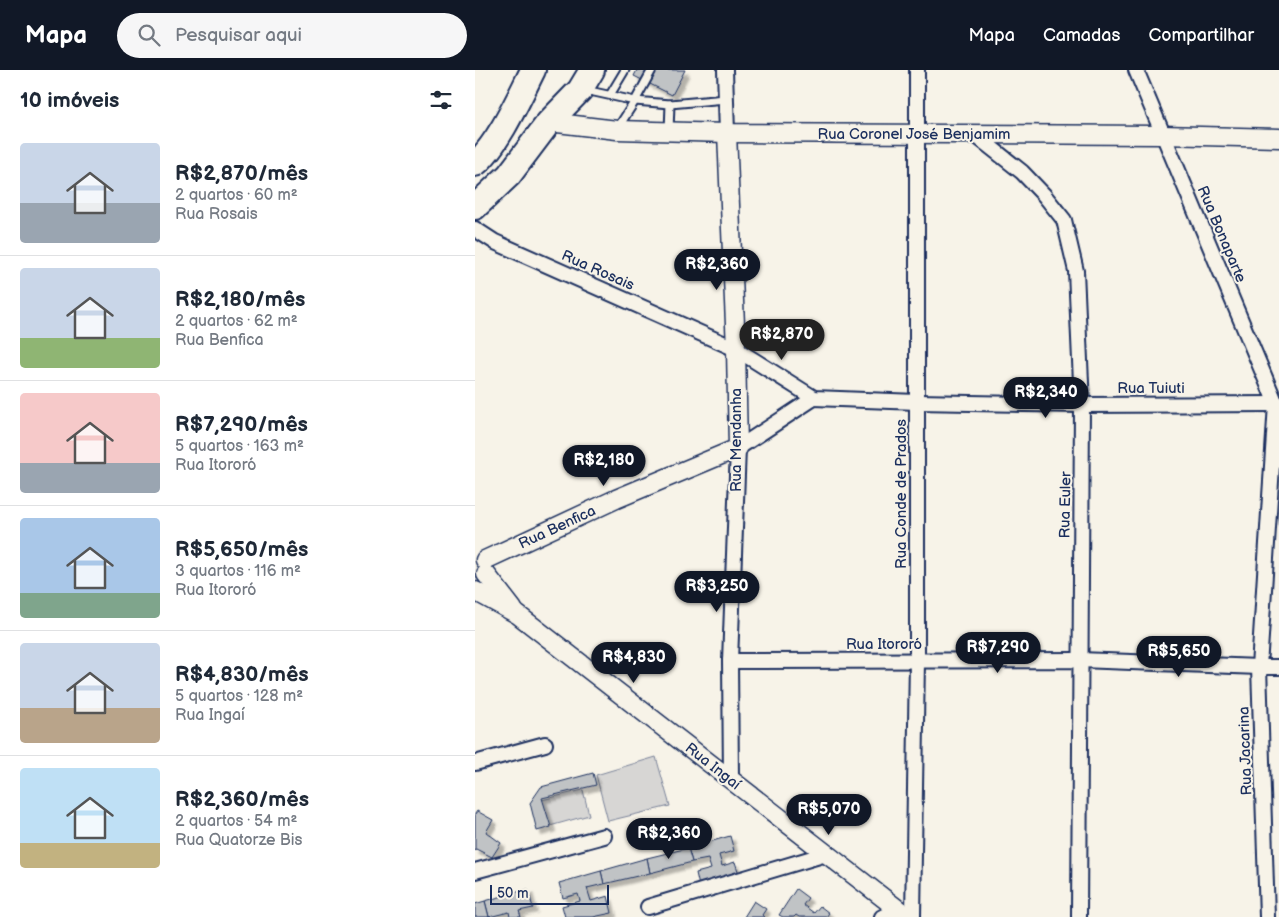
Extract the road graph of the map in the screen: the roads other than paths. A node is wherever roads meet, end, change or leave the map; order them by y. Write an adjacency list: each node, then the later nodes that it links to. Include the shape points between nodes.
1 (533, 70): 20 (highway, via 484,157)
2 (625, 70): 8 (lane)
3 (652, 70): 10 (lane)
4 (725, 70): 9 (street, Rua Mendanha)
5 (917, 70): 16 (street, Rua Conde de Prados)
6 (1136, 70): 18 (street, Rua Bonaparte)
7 (586, 80): 8 (lane); 12 (highway)
8 (610, 95): 10 (lane)
9 (726, 99): 11 (lane); 15 (street, Rua Mendanha)
10 (635, 101): 11 (lane); 13 (lane)
11 (670, 104): 14 (lane)
12 (549, 122): 13 (street, Rua Coronel José Benjamim); 21 (highway, via 509,176)
13 (617, 130): 14 (street, Rua Coronel José Benjamim)
14 (669, 131): 15 (street, Rua Coronel José Benjamim)
15 (727, 133): 16 (street, Rua Coronel José Benjamim); 23 (street, Rua Mendanha)
16 (917, 133): 17 (street, Rua Coronel José Benjamim); 25 (street, Rua Conde de Prados)
17 (974, 134): 18 (street, Rua Coronel José Benjamim); 26 (street, Rua Euler, via 1022,172 1064,220 1076,271)
18 (1163, 135): 19 (street, Rua Coronel José Benjamim); 27 (street, Rua Bonaparte)
19 (1279, 138)
20 (475, 164)
21 (475, 207)
22 (475, 229): 23 (street, Rua Rosais, via 495,242)
23 (736, 349): 24 (street, Rua Rosais); 28 (street, Rua Mendanha)
24 (814, 398): 25 (street, Rua Tuiuti); 28 (street, Rua Benfica)
25 (917, 402): 26 (street, Rua Tuiuti); 32 (street, Rua Conde de Prados)
26 (1082, 405): 27 (street, Rua Tuiuti); 33 (street, Rua Euler)
27 (1278, 407): 36 (street, Rua Jacarina)
28 (738, 448): 29 (street, Rua Benfica, via 616,499); 34 (street, Rua Mendanha)
29 (480, 568): 31 (street, Rua Ingaí)
30 (475, 591): 31 (street, Rua Ingaí)
31 (517, 614): 39 (street, Rua Ingaí)
32 (917, 660): 33 (street, Rua Itororó); 34 (street, Rua Itororó); 44 (street, Rua Conde de Prados)
33 (1080, 660): 36 (street, Rua Itororó); 46 (street, Rua Euler)
34 (730, 661): 39 (street, Rua Mendanha)
35 (1279, 667): 36 (street, Rua Itororó)
36 (1259, 668): 47 (street, Rua Jacarina)
37 (545, 744): 38 (street)
38 (475, 763)
39 (731, 779): 41 (street, Rua Ingaí)
40 (604, 836): 42 (street)
41 (826, 854): 43 (street); 44 (street, Rua Ingaí)
42 (475, 871)
43 (648, 907)
44 (908, 915): 45 (street)
45 (882, 917)
46 (1079, 917)
47 (1267, 917)

